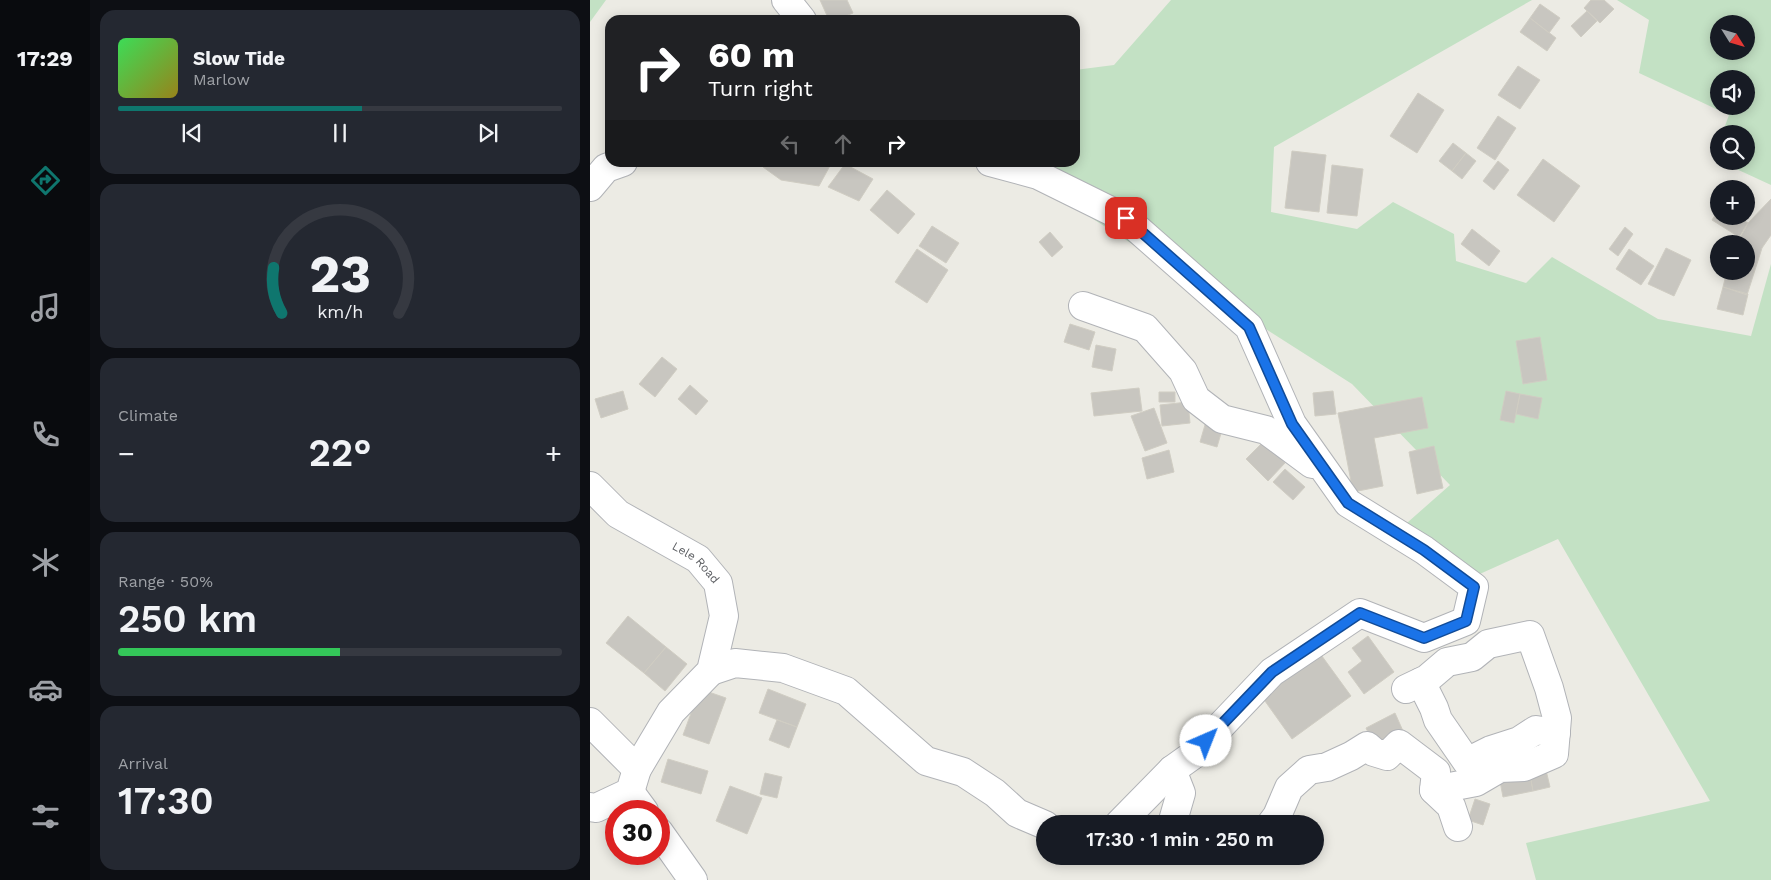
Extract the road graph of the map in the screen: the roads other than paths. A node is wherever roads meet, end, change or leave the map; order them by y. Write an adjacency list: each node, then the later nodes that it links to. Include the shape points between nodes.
1 (786, 0): 2 (street); 3 (street)
2 (785, 15)
3 (798, 15)
4 (609, 167): 6 (street)
5 (1008, 167): 8 (street, via 1038,175 1126,218 1249,327 1292,424)
6 (590, 187)
7 (1083, 306): 8 (street, via 1145,328 1183,371 1196,399 1222,419 1266,430)
8 (1331, 478): 13 (street, via 1348,503 1424,550 1474,587 1466,621 1424,638 1360,613 1272,672 1193,755)
9 (590, 486): 10 (street, Lele Road, via 618,514 698,560 718,583 724,616)
10 (710, 672): 15 (street, via 671,712); 20 (street, via 735,663 783,668 846,691 926,761 963,772 1017,813)
11 (590, 722): 15 (street)
12 (1556, 733): 12 (street, via 1557,718 1530,635 1488,644 1472,657 1447,662 1413,686 1434,708 1438,720 1466,762 1519,741 1536,730); 14 (street, via 1554,754 1524,767 1500,768 1476,782)
13 (1172, 770): 17 (street); 18 (street, via 1181,793)
14 (1434, 790): 19 (street, via 1436,772 1399,744 1387,756 1367,746 1327,767 1309,770 1289,788); 21 (street, via 1451,806)
15 (637, 791): 16 (street, via 596,808)
16 (590, 807)
17 (1128, 815)
18 (1175, 815)
19 (1277, 815)
20 (1036, 821)
21 (1458, 826)
22 (670, 848): 23 (street)
23 (693, 880)

